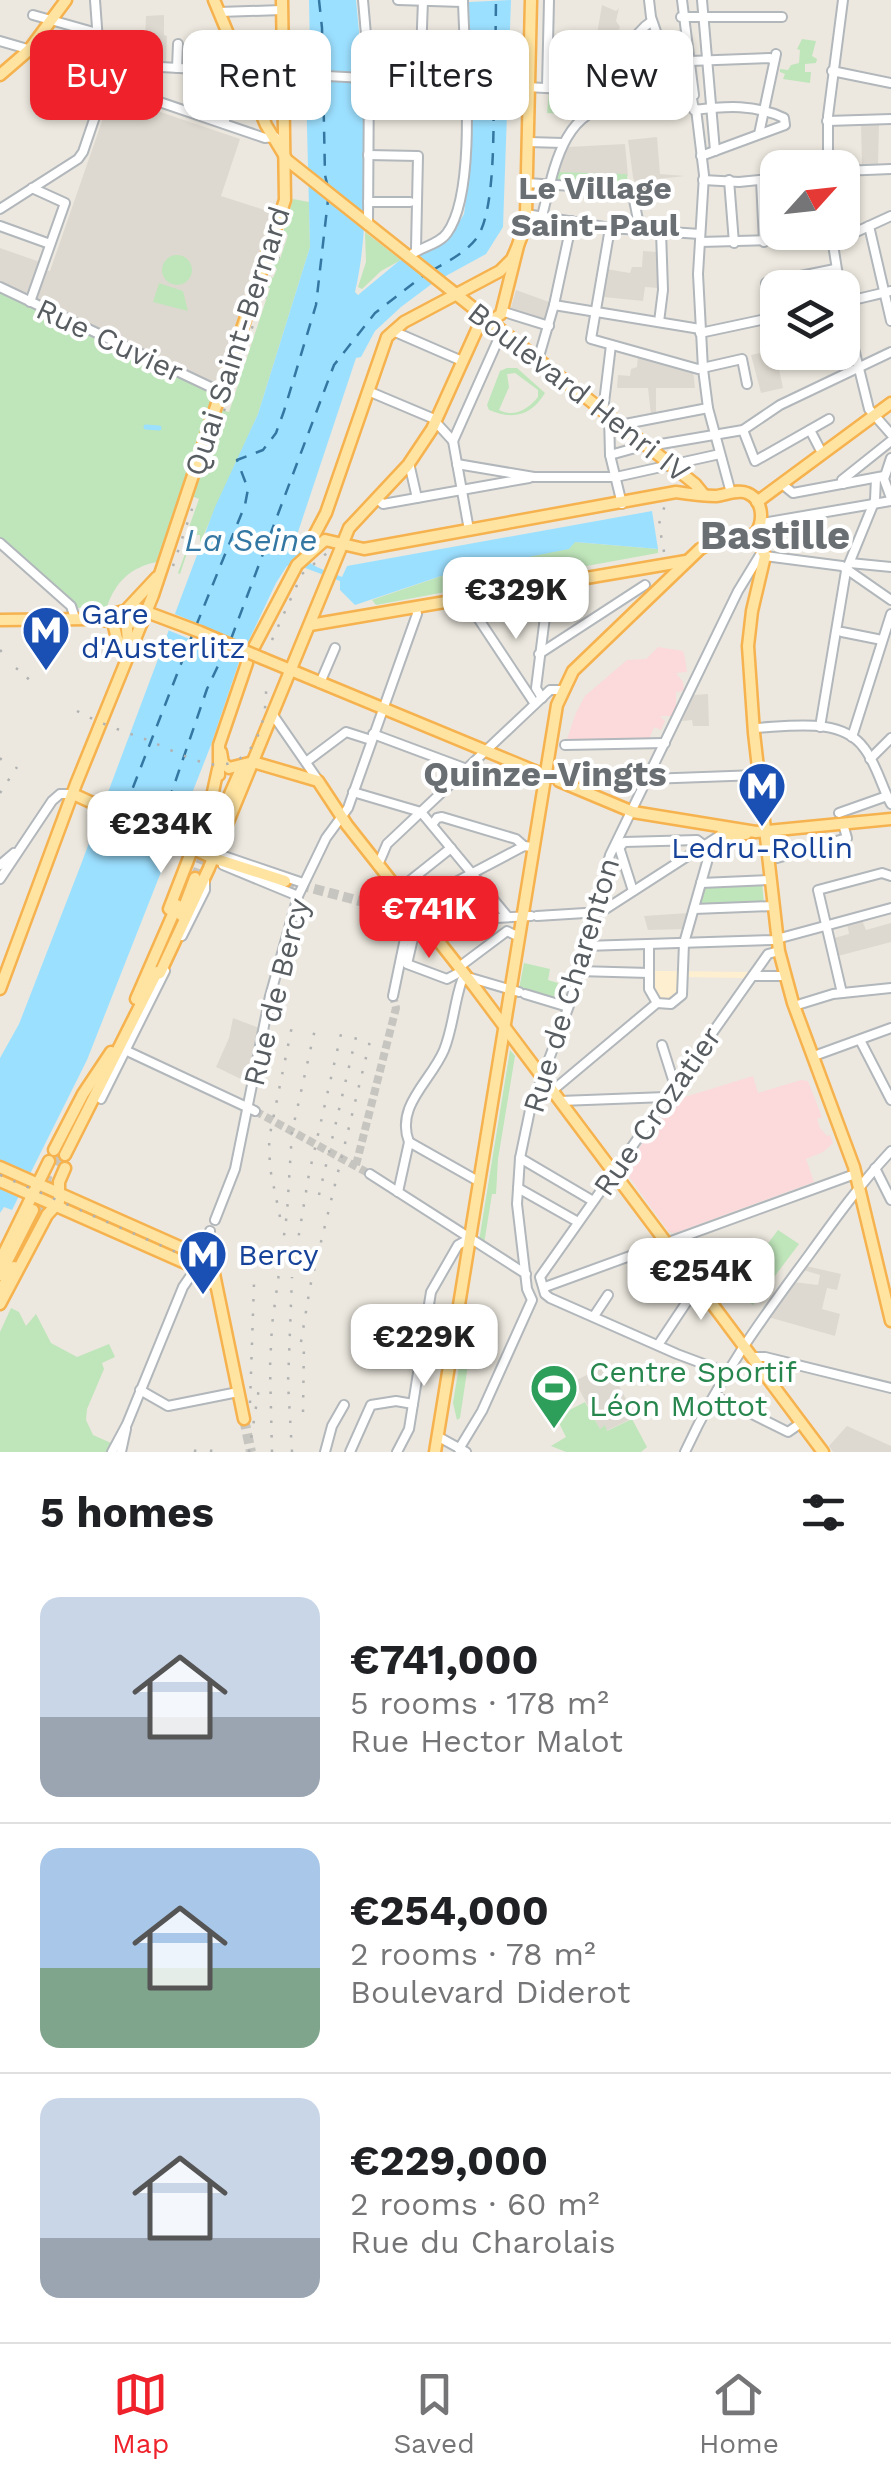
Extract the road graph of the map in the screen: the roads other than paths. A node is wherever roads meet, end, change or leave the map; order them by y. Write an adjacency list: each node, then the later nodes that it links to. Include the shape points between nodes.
1 (66, 0): 22 (main road)
2 (95, 0): 25 (street)
3 (214, 0): 16 (main road)
4 (250, 0): 17 (street)
5 (363, 0): 28 (street)
6 (398, 0): 7 (street)
7 (422, 0): 14 (street); 29 (street)
8 (532, 0): 35 (main road)
9 (549, 0): 47 (street)
10 (649, 0): 23 (street)
11 (682, 0): 20 (street)
12 (702, 0): 19 (street)
13 (842, 0): 43 (street)
14 (463, 1): 30 (street)
15 (282, 5): 17 (street); 27 (main road, Quai Saint-Bernard)
16 (218, 12): 17 (street); 26 (main road)
17 (251, 12)
18 (33, 14): 22 (street)
19 (702, 14): 20 (street); 21 (street); 38 (street)
20 (682, 16): 33 (street)
21 (782, 17)
22 (52, 20): 24 (street); 37 (main road)
23 (652, 21): 31 (street); 32 (street)
24 (90, 30)
25 (98, 30)
26 (226, 30)
27 (282, 30)
28 (366, 30)
29 (421, 30)
30 (464, 30)
31 (642, 30)
32 (655, 30)
33 (685, 30)
34 (0, 41): 37 (street)
35 (529, 43)
36 (178, 44): 41 (street)
37 (29, 50): 44 (main road)
38 (706, 59): 39 (street); 51 (street); 52 (street, via 775,57)
39 (693, 60)
40 (163, 67): 41 (street)
41 (177, 68): 42 (street)
42 (183, 68)
43 (832, 71): 45 (street); 63 (street)
44 (0, 75)
45 (891, 83)
46 (529, 86): 47 (street)
47 (547, 88)
48 (693, 90): 53 (street)
49 (693, 101): 53 (street)
50 (163, 103): 64 (street)
51 (710, 108): 52 (street); 53 (street); 71 (street)
52 (764, 108): 66 (street); 66 (street, via 785,121)
53 (695, 110): 73 (street)
54 (94, 120): 83 (street, via 78,158)
55 (225, 120): 64 (street)
56 (265, 120): 67 (main road)
57 (285, 120): 65 (main road, Quai Saint-Bernard)
58 (368, 120): 72 (street)
59 (466, 120): 103 (street, via 459,212 443,238)
60 (527, 120): 68 (main road)
61 (581, 120): 69 (street)
62 (891, 120): 63 (street)
63 (828, 121): 70 (street)
64 (225, 124): 67 (street)
65 (285, 131): 67 (street); 74 (main road, Quai Saint-Bernard)
66 (759, 134): 71 (street)
67 (273, 138): 74 (main road); 80 (main road)
68 (528, 142): 69 (street); 81 (main road)
69 (560, 143): 82 (street)
70 (828, 150)
71 (714, 151): 73 (street)
72 (368, 155): 84 (street); 85 (street, via 418,156)
73 (702, 156): 77 (street)
74 (290, 164): 80 (main road, Quai Saint-Bernard); 91 (main road)
75 (891, 169): 76 (street)
76 (860, 170)
77 (704, 180): 78 (street); 98 (street)
78 (729, 180): 79 (street); 99 (street)
79 (760, 180)
80 (286, 182): 133 (main road, Quai Saint-Bernard)
81 (527, 183): 82 (street); 87 (main road)
82 (550, 185): 88 (street); 95 (street, via 632,190)
83 (32, 188): 86 (street); 101 (street, via 64,200)
84 (368, 202): 85 (street); 91 (street)
85 (414, 202): 103 (street)
86 (1, 206)
87 (526, 214): 88 (street); 106 (main road)
88 (542, 216): 90 (street)
89 (891, 216): 93 (street)
90 (572, 222): 94 (street); 112 (street)
91 (367, 224): 103 (main road)
92 (0, 226): 101 (street)
93 (870, 226): 96 (street); 108 (street)
94 (610, 228): 95 (street); 114 (street)
95 (640, 230): 97 (street)
96 (860, 230)
97 (661, 231): 98 (street); 118 (street)
98 (700, 238): 99 (street); 122 (street)
99 (734, 242): 100 (street)
100 (760, 242)
101 (50, 244): 111 (street)
102 (833, 250): 104 (street)
103 (412, 253): 109 (main road, Boulevard Henri IV)
104 (835, 268): 105 (street)
105 (825, 270)
106 (507, 272): 109 (main road); 113 (main road)
107 (0, 287): 111 (street, Rue Cuvier)
108 (888, 292): 110 (street); 117 (street)
109 (453, 293): 115 (main road, Boulevard Henri IV); 120 (main road)
110 (860, 298)
111 (30, 302): 133 (street, Rue Cuvier)
112 (554, 306): 114 (street); 119 (street)
113 (502, 311): 115 (main road); 119 (street)
114 (596, 313): 118 (street); 123 (street, via 592,338)
115 (486, 318): 121 (main road, Boulevard Henri IV); 126 (main road)
116 (760, 320): 122 (street)
117 (891, 321)
118 (659, 322): 122 (street)
119 (550, 326): 125 (street)
120 (392, 330): 126 (street); 132 (main road)
121 (502, 331): 125 (main road, Boulevard Henri IV); 145 (street)
122 (700, 331): 128 (street)
123 (612, 345): 128 (street); 136 (street)
124 (891, 352): 127 (street)
125 (538, 360): 136 (main road, Boulevard Henri IV)
126 (462, 361): 139 (main road)
127 (860, 367)
128 (703, 370): 131 (street, via 742,358); 135 (street)
129 (853, 370): 141 (street)
130 (860, 370): 137 (street)
131 (746, 384)
132 (368, 391): 139 (street); 170 (main road)
133 (221, 392): 181 (main road, Quai Saint-Bernard)
134 (891, 403): 137 (main road)
135 (708, 408): 140 (street); 143 (street)
136 (606, 413): 140 (main road, Boulevard Henri IV); 149 (street)
137 (875, 415): 144 (street); 147 (main road)
138 (830, 419): 142 (street)
139 (436, 422): 145 (street); 151 (main road)
140 (620, 424): 146 (main road, Boulevard Henri IV)
141 (743, 430): 142 (street, via 754,461); 143 (street)
142 (810, 430): 147 (street)
143 (715, 434): 146 (street); 148 (street)
144 (891, 438): 158 (street)
145 (453, 441): 152 (street)
146 (649, 448): 149 (street); 153 (main road, Boulevard Henri IV)
147 (822, 453): 157 (main road)
148 (720, 454): 153 (street); 160 (street)
149 (610, 455): 155 (street)
150 (891, 458): 156 (street)
151 (409, 463): 162 (street); 164 (main road)
152 (457, 464): 154 (street); 159 (street)
153 (671, 465): 155 (street); 161 (main road, Boulevard Henri IV)
154 (534, 477): 155 (street); 159 (street)
155 (616, 477): 166 (street)
156 (880, 477): 158 (street); 163 (street); 167 (street)
157 (782, 484): 158 (street, via 792,493); 165 (main road)
158 (843, 484)
159 (462, 490): 162 (street); 169 (street)
160 (731, 493): 161 (main road); 165 (main road)
161 (704, 496): 166 (main road, via 680,493)
162 (417, 498): 164 (street)
163 (891, 499): 167 (street)
164 (377, 500): 174 (main road, via 353,521)
165 (757, 502): 168 (main road)
166 (622, 504): 169 (main road)
167 (873, 504): 168 (street); 178 (street)
168 (762, 523): 171 (main road)
169 (470, 530): 174 (main road, via 364,549)
170 (314, 531): 172 (street); 176 (main road)
171 (755, 534): 175 (main road); 177 (main road, via 711,543)
172 (332, 540): 174 (main road); 176 (main road)
173 (0, 543): 193 (street)
174 (344, 546): 190 (main road)
175 (764, 553): 178 (street); 214 (main road, via 748,636); 218 (street, Rue de Charenton, via 738,591)
176 (304, 556): 201 (main road)
177 (688, 560): 180 (main road); 183 (main road)
178 (848, 566): 179 (street); 186 (street); 199 (street)
179 (891, 566)
180 (642, 568): 182 (main road); 183 (street)
181 (158, 576): 184 (main road, Quai Saint-Bernard); 187 (main road, Quai Saint-Bernard)
182 (548, 585): 185 (main road); 203 (street)
183 (649, 590): 203 (street); 208 (main road)
184 (153, 594): 189 (main road, Quai Saint-Bernard); 192 (main road)
185 (466, 600): 188 (main road); 209 (street)
186 (891, 600)
187 (127, 609): 189 (main road); 194 (main road); 197 (main road)
188 (416, 609): 198 (main road); 211 (street, Rue de Bercy)
189 (147, 610): 192 (main road); 196 (main road, Quai Saint-Bernard)
190 (315, 612): 198 (main road); 206 (main road)
191 (891, 614): 200 (street)
192 (163, 617): 206 (main road, bridge)
193 (75, 618): 194 (main road); 195 (main road)
194 (113, 618): 197 (main road); 204 (main road)
195 (0, 620)
196 (142, 622): 197 (main road); 204 (main road, Quai Saint-Bernard)
197 (126, 623): 204 (main road)
198 (310, 625): 206 (main road)
199 (840, 632): 200 (street); 213 (street)
200 (882, 640): 216 (street)
201 (254, 646)
202 (335, 648): 207 (street)
203 (540, 654): 209 (street)
204 (129, 655): 231 (main road, Quai Saint-Bernard)
205 (247, 663): 210 (main road)
206 (279, 664): 207 (main road); 212 (main road); 212 (main road)
207 (320, 684): 211 (main road)
208 (562, 690): 209 (street); 219 (main road)
209 (538, 701): 220 (street)
210 (230, 709): 223 (main road, via 222,760 230,768); 224 (main road)
211 (382, 709): 215 (street, Rue de Bercy); 220 (main road)
212 (273, 715): 222 (street); 223 (main road)
213 (820, 727): 214 (street); 216 (street)
214 (753, 728): 226 (main road)
215 (372, 737): 222 (street, via 344,733); 225 (street); 230 (street, Rue de Bercy)
216 (852, 738): 221 (street)
217 (891, 738): 221 (street)
218 (666, 743): 219 (street); 228 (street, Rue de Charenton)
219 (557, 746): 227 (main road)
220 (487, 752): 225 (street); 227 (main road)
221 (870, 759): 232 (street)
222 (306, 762): 229 (street)
223 (248, 764): 224 (main road, via 206,839 219,795); 229 (main road); 247 (main road)
224 (218, 769): 244 (main road)
225 (467, 769): 233 (street)
226 (758, 775): 228 (street); 240 (main road)
227 (552, 778): 234 (main road); 243 (main road)
228 (648, 779): 234 (street, Rue de Charenton)
229 (318, 781): 235 (main road)
230 (354, 792): 233 (street); 235 (street, Rue de Bercy)
231 (76, 796): 244 (main road); 246 (street, via 52,800); 283 (main road, Quai Saint-Bernard)
232 (889, 800): 236 (street)
233 (421, 812): 238 (street); 249 (street, via 387,844)
234 (633, 812): 239 (main road); 241 (street, Rue de Charenton)
235 (341, 813): 249 (main road); 257 (street, Rue de Bercy)
236 (845, 818): 237 (main road); 240 (main road); 248 (street, via 846,838)
237 (891, 819)
238 (435, 821): 243 (street); 245 (street)
239 (728, 831): 240 (main road); 242 (street)
240 (760, 832): 248 (main road)
241 (618, 845): 242 (street, via 697,840); 260 (street); 266 (street, Rue de Charenton)
242 (705, 846): 258 (street); 260 (street)
243 (528, 847): 251 (street); 267 (main road)
244 (190, 848): 247 (main road); 252 (main road)
245 (451, 848): 251 (street); 259 (street)
246 (18, 851): 250 (street); 254 (street)
247 (214, 855): 252 (main road); 256 (main road); 257 (street); 261 (street, via 236,873)
248 (772, 859): 255 (main road)
249 (380, 862): 259 (street); 269 (main road)
250 (0, 865)
251 (472, 874): 259 (street, via 416,903); 268 (street)
252 (193, 875): 278 (main road); 295 (street, via 205,890)
253 (891, 876): 270 (street, via 882,872 818,890)
254 (0, 879)
255 (770, 880): 258 (street); 262 (main road)
256 (285, 881)
257 (303, 883): 261 (street, Rue de Bercy)
258 (701, 883): 264 (street)
259 (402, 887)
260 (633, 891): 266 (street)
261 (298, 896): 305 (street, Rue de Bercy, via 272,987)
262 (774, 906): 264 (street); 272 (main road)
263 (891, 908): 270 (street)
264 (694, 909): 273 (street)
265 (405, 913): 269 (main road)
266 (594, 913): 267 (street); 275 (street, Rue de Charenton)
267 (530, 916): 268 (street); 271 (main road)
268 (508, 917): 269 (street)
269 (421, 919): 277 (main road); 277 (street, via 407,964 447,979); 287 (street, via 409,926)
270 (827, 925): 272 (street); 286 (street)
271 (518, 936): 277 (street, via 507,931); 285 (main road)
272 (777, 938): 273 (street); 276 (main road)
273 (684, 943): 274 (street); 288 (street, via 682,995 672,1004)
274 (649, 945): 275 (street); 280 (street)
275 (585, 946): 279 (street, Rue de Charenton)
276 (779, 951): 281 (street, Rue Crozatier, via 768,954); 282 (main road)
277 (462, 971): 285 (street); 291 (main road); 306 (street, via 443,1052 408,1109)
278 (153, 972): 297 (main road); 311 (main road, via 83,1094)
279 (578, 972): 280 (street); 290 (street, Rue de Charenton)
280 (649, 974): 288 (street)
281 (753, 976): 282 (street); 299 (street, Rue Crozatier)
282 (785, 976): 289 (main road)
283 (0, 988)
284 (891, 988): 286 (street)
285 (518, 991): 290 (street); 291 (main road)
286 (842, 993): 289 (street)
287 (393, 996)
288 (657, 1003): 300 (street)
289 (794, 1006): 296 (main road)
290 (568, 1007): 298 (street, Rue de Charenton)
291 (503, 1025): 298 (main road); 318 (main road)
292 (891, 1028): 293 (street)
293 (860, 1040): 296 (street); 303 (street)
294 (662, 1045): 299 (street)
295 (126, 1051): 302 (street); 305 (street)
296 (814, 1056): 316 (main road)
297 (111, 1067): 302 (main road); 311 (main road)
298 (543, 1078): 300 (main road); 310 (street, Rue de Charenton)
299 (675, 1086): 301 (street, Rue Crozatier)
300 (552, 1090): 304 (main road)
301 (666, 1097): 304 (street); 314 (street, Rue Crozatier)
302 (100, 1099): 311 (main road)
303 (891, 1100)
304 (560, 1101): 314 (main road)
305 (251, 1110): 324 (street, Rue de Bercy)
306 (407, 1124): 307 (street); 308 (street)
307 (418, 1131)
308 (410, 1147): 318 (street); 320 (street)
309 (891, 1151): 313 (street)
310 (520, 1158): 319 (street, Rue de Charenton); 323 (street)
311 (60, 1159): 321 (main road); 321 (main road)
312 (0, 1167): 321 (main road)
313 (875, 1168): 316 (street); 322 (street)
314 (613, 1172): 323 (street, Rue Crozatier); 327 (main road)
315 (370, 1174): 320 (street)
316 (856, 1180): 327 (street); 339 (main road); 345 (street)
317 (0, 1181): 321 (main road)
318 (478, 1181): 326 (main road)
319 (518, 1188): 325 (street); 333 (street, Rue de Charenton)
320 (398, 1192): 326 (street)
321 (43, 1193): 328 (main road); 330 (main road); 332 (main road); 334 (main road); 337 (main road); 340 (main road)
322 (891, 1200)
323 (593, 1201): 325 (street, Rue Crozatier)
324 (216, 1219)
325 (578, 1222): 336 (street, Rue Crozatier, via 540,1277)
326 (465, 1241): 329 (street); 331 (main road); 333 (street)
327 (666, 1243): 335 (main road); 336 (street)
328 (199, 1250): 332 (main road); 332 (street, via 211,1232)
329 (451, 1257): 331 (street); 343 (street, via 431,1292)
330 (0, 1261)
331 (465, 1261): 346 (main road)
332 (206, 1267): 350 (street, via 183,1286); 351 (main road)
333 (526, 1274): 359 (street, Rue de Charenton, via 532,1300)
334 (0, 1275)
335 (698, 1285): 344 (street); 345 (main road)
336 (545, 1290): 341 (street)
337 (0, 1292)
338 (608, 1295): 341 (street)
339 (888, 1297): 342 (main road)
340 (0, 1304)
341 (594, 1316): 344 (street)
342 (891, 1320)
343 (423, 1343): 346 (street); 353 (street)
344 (658, 1346): 348 (street)
345 (742, 1346): 347 (main road); 348 (street)
346 (450, 1349): 358 (main road)
347 (752, 1357): 349 (street); 356 (main road)
348 (725, 1372): 352 (street)
349 (891, 1388)
350 (140, 1390): 351 (street, via 168,1406); 357 (street)
351 (238, 1392): 355 (main road)
352 (718, 1397): 356 (street, via 786,1432); 366 (street)
353 (413, 1404): 363 (street, via 371,1405); 364 (street)
354 (344, 1405): 362 (street)
355 (244, 1419)
356 (801, 1423): 367 (main road)
357 (127, 1424): 360 (street); 361 (street)
358 (437, 1436): 359 (street); 365 (main road)
359 (463, 1450)
360 (112, 1452)
361 (121, 1452)
362 (326, 1452)
363 (350, 1452)
364 (396, 1452)
365 (434, 1452)
366 (684, 1452)
367 (822, 1452)

